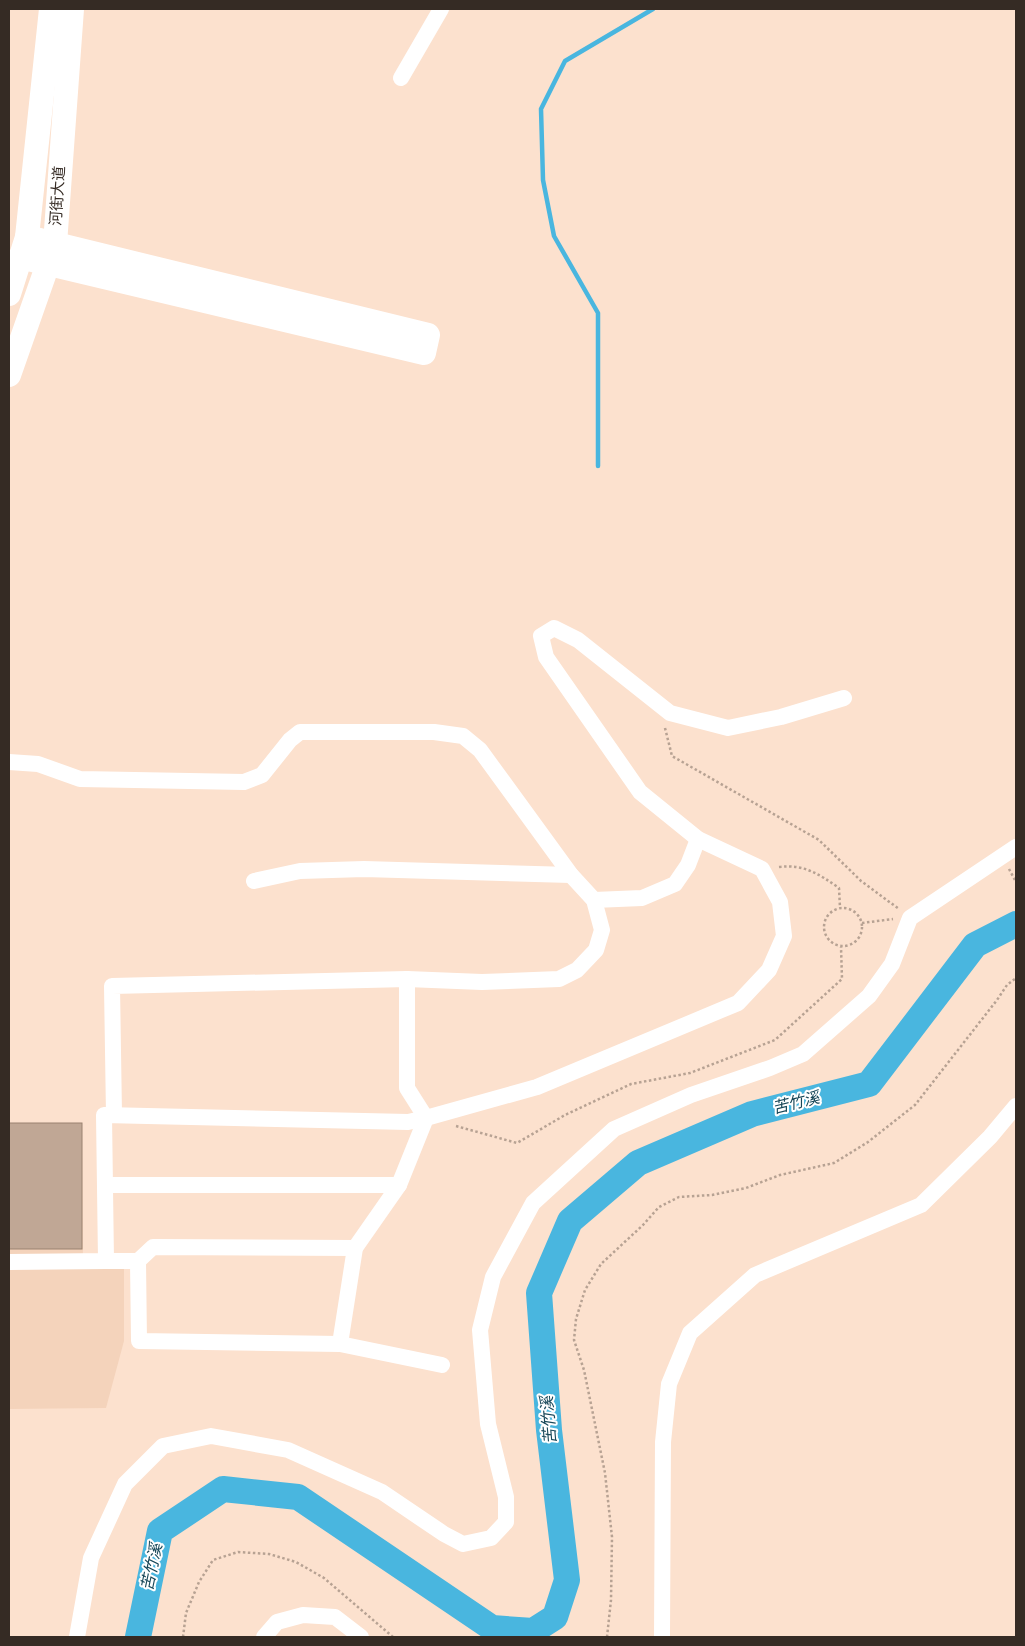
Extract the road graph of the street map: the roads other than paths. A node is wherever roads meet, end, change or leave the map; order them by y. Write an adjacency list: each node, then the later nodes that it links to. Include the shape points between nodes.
1 (51, 9): 5 (main road, 河街大道)
2 (72, 9): 6 (main road, 河街大道)
3 (442, 9): 4 (street)
4 (401, 78)
5 (24, 247): 6 (main road); 7 (main road, 河街大道)
6 (51, 254): 6 (main road, via 424,353 428,335); 8 (main road, 河街大道)
7 (9, 294)
8 (9, 375)
9 (844, 698): 11 (street, via 781,717 728,728 670,713 578,640 554,628 541,636 546,657 640,792)
10 (9, 762): 13 (street, via 38,764 80,779 244,782 262,775 300,732 434,732 464,736 480,750)
11 (698, 839): 15 (street, via 688,865 675,884 642,898); 19 (street, via 762,869 780,902 784,936 769,970 738,1003 537,1087)
12 (1016, 847): 28 (street, via 910,918 892,964 869,996 803,1054 691,1095 614,1129 534,1203 493,1278 480,1330 488,1424 506,1497 506,1522 491,1538 463,1544 382,1492 288,1450 211,1436 163,1446 125,1484 91,1558)
13 (571, 875): 14 (street, via 364,869 300,871); 15 (street)
14 (254, 881)
15 (594, 900): 16 (street, via 602,930 596,950 577,970 559,979 482,982)
16 (406, 979): 18 (street, via 112,986); 19 (street, via 407,1088)
17 (1016, 1106): 31 (street, via 990,1137 921,1205 755,1274 690,1333 669,1384 664,1442)
18 (114, 1116): 19 (street, via 408,1122); 20 (street, via 104,1115)
19 (426, 1118): 21 (street)
20 (105, 1185): 21 (street); 23 (street)
21 (399, 1185): 22 (street)
22 (355, 1248): 24 (street, via 153,1247); 26 (street)
23 (106, 1261): 24 (street); 25 (street)
24 (138, 1261): 26 (street, via 139,1341)
25 (9, 1262)
26 (340, 1344): 27 (street)
27 (442, 1365)
28 (77, 1637)
29 (264, 1637): 30 (street, via 277,1622 303,1615 335,1617)
30 (361, 1637)
31 (662, 1637)

